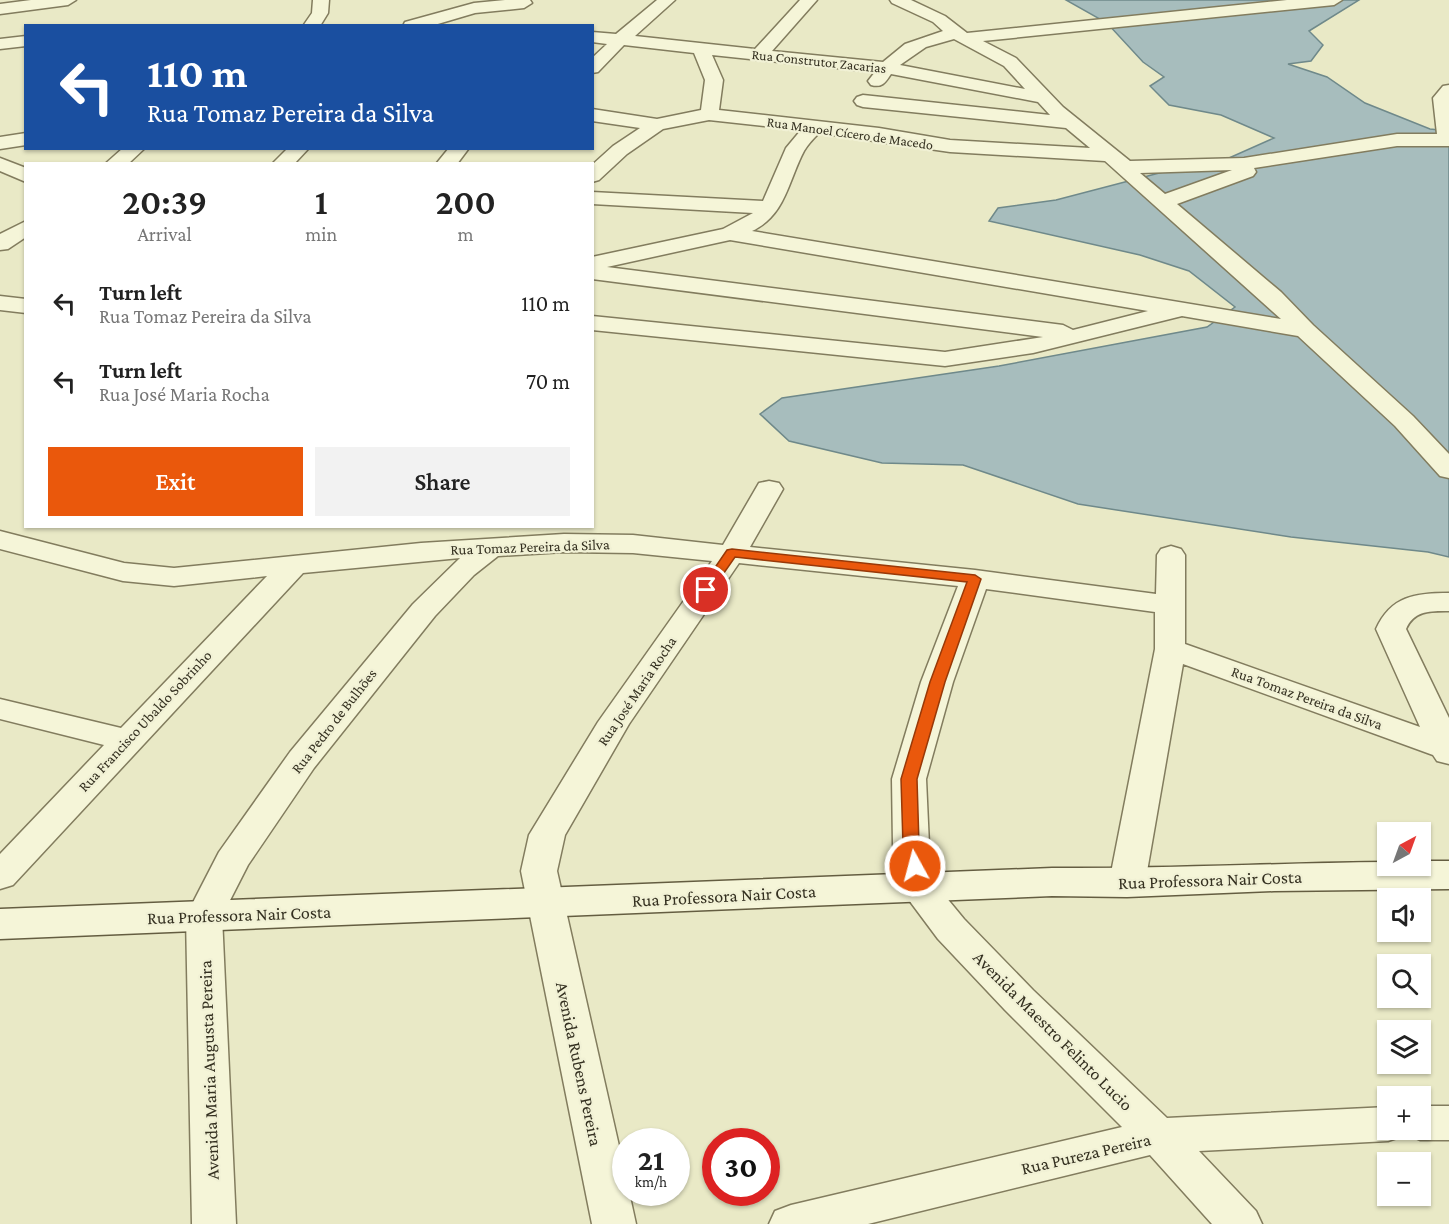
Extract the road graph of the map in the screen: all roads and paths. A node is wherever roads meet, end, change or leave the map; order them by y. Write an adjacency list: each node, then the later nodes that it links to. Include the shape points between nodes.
1 (68, 0): 8 (street)
2 (321, 0): 10 (street, via 320,13)
3 (667, 0): 15 (street)
4 (898, 0): 12 (street, via 939,19)
5 (1334, 0): 12 (street)
6 (802, 1): 18 (street)
7 (526, 2): 9 (street); 11 (street, via 474,8)
8 (0, 9)
9 (527, 21)
10 (312, 24)
11 (418, 24)
12 (961, 36): 20 (street, via 913,46); 22 (street, via 1010,62)
13 (594, 38): 15 (street, Rua Construtor Zacarias)
14 (24, 41): 16 (street)
15 (619, 41): 17 (street, Rua Construtor Zacarias); 19 (street)
16 (0, 44)
17 (700, 49): 18 (street, Rua Construtor Zacarias); 24 (street, via 717,86)
18 (759, 55): 20 (street, Rua Construtor Zacarias)
19 (594, 66)
20 (886, 68): 22 (street, Rua Construtor Zacarias); 23 (street)
21 (1449, 90): 31 (street, via 1442,98)
22 (1044, 98): 26 (street)
23 (863, 101): 26 (street); 29 (street)
24 (709, 114): 27 (street, Rua Manoel Cícero de Macedo); 28 (street, Rua Manoel Cícero de Macedo)
25 (594, 115): 27 (street, Rua Manoel Cícero de Macedo)
26 (1070, 123): 36 (street)
27 (657, 125): 41 (street, via 620,150)
28 (814, 127): 29 (street, Rua Manoel Cícero de Macedo); 44 (street, via 796,148)
29 (843, 130): 36 (street, Rua Manoel Cícero de Macedo, via 950,146)
30 (24, 139): 32 (street)
31 (1448, 140): 37 (street, via 1397,140)
32 (0, 143)
33 (133, 150): 38 (street)
34 (298, 150): 39 (street)
35 (458, 150): 40 (street)
36 (1117, 161): 37 (street, Rua Manoel Cícero de Macedo, via 1190,167); 43 (street)
37 (1273, 161): 43 (street)
38 (118, 162)
39 (284, 162)
40 (448, 162)
41 (594, 174)
42 (594, 198): 44 (street)
43 (1164, 202): 55 (street)
44 (770, 208): 46 (street, via 757,221)
45 (24, 228): 47 (street)
46 (730, 234): 48 (street); 50 (street)
47 (0, 244)
48 (594, 264)
49 (594, 272): 56 (street)
50 (1096, 295): 53 (street); 56 (street)
51 (0, 303): 52 (street)
52 (24, 306)
53 (1179, 310): 55 (street); 56 (street)
54 (594, 323): 56 (street, via 945,359 979,357)
55 (1305, 330): 57 (street, via 1404,421)
56 (1075, 333)
57 (1449, 470)
58 (769, 489): 61 (street, Rua José Maria Rocha)
59 (0, 540): 63 (street, Rua Tomaz Pereira da Silva, via 123,572 174,577)
60 (511, 540): 61 (street, Rua Tomaz Pereira da Silva, via 633,544); 63 (street, Rua Tomaz Pereira da Silva); 76 (street, Rua Pedro de Bulhões, via 464,569 424,610 302,760 232,861)
61 (732, 553): 64 (street, Rua Tomaz Pereira da Silva); 75 (street, Rua José Maria Rocha, via 614,722 547,835 539,871)
62 (1171, 555): 66 (street)
63 (292, 567): 69 (street, Rua Francisco Ubaldo Sobrinho)
64 (975, 579): 66 (street, Rua Tomaz Pereira da Silva); 74 (street, via 909,779 911,845)
65 (1449, 602): 70 (street, via 1408,606 1395,617 1390,629)
66 (1169, 605): 67 (street)
67 (1170, 649): 70 (street, Rua Tomaz Pereira da Silva); 73 (street)
68 (0, 709): 69 (street)
69 (126, 740): 72 (street, Rua Francisco Ubaldo Sobrinho)
70 (1447, 750)
71 (1449, 875): 73 (main road, Rua Professora Nair Costa)
72 (0, 876)
73 (1127, 883): 74 (main road, Rua Professora Nair Costa)
74 (918, 888): 75 (main road, Rua Professora Nair Costa); 81 (street, Avenida Maestro Felinto Lucio, via 1004,984)
75 (545, 904): 76 (main road, Rua Professora Nair Costa); 83 (street, Avenida Rubens Pereira)
76 (204, 916): 77 (main road, Rua Professora Nair Costa); 82 (street, Avenida Maria Augusta Pereira)
77 (0, 924)
78 (1431, 1122): 79 (street)
79 (1449, 1123)
80 (1377, 1125): 81 (street, Rua Pureza Pereira)
81 (1158, 1136): 84 (street, Rua Pureza Pereira); 85 (street, Avenida Maestro Felinto Lucio)
82 (214, 1224)
83 (614, 1224)
84 (791, 1224)
85 (1240, 1224)

